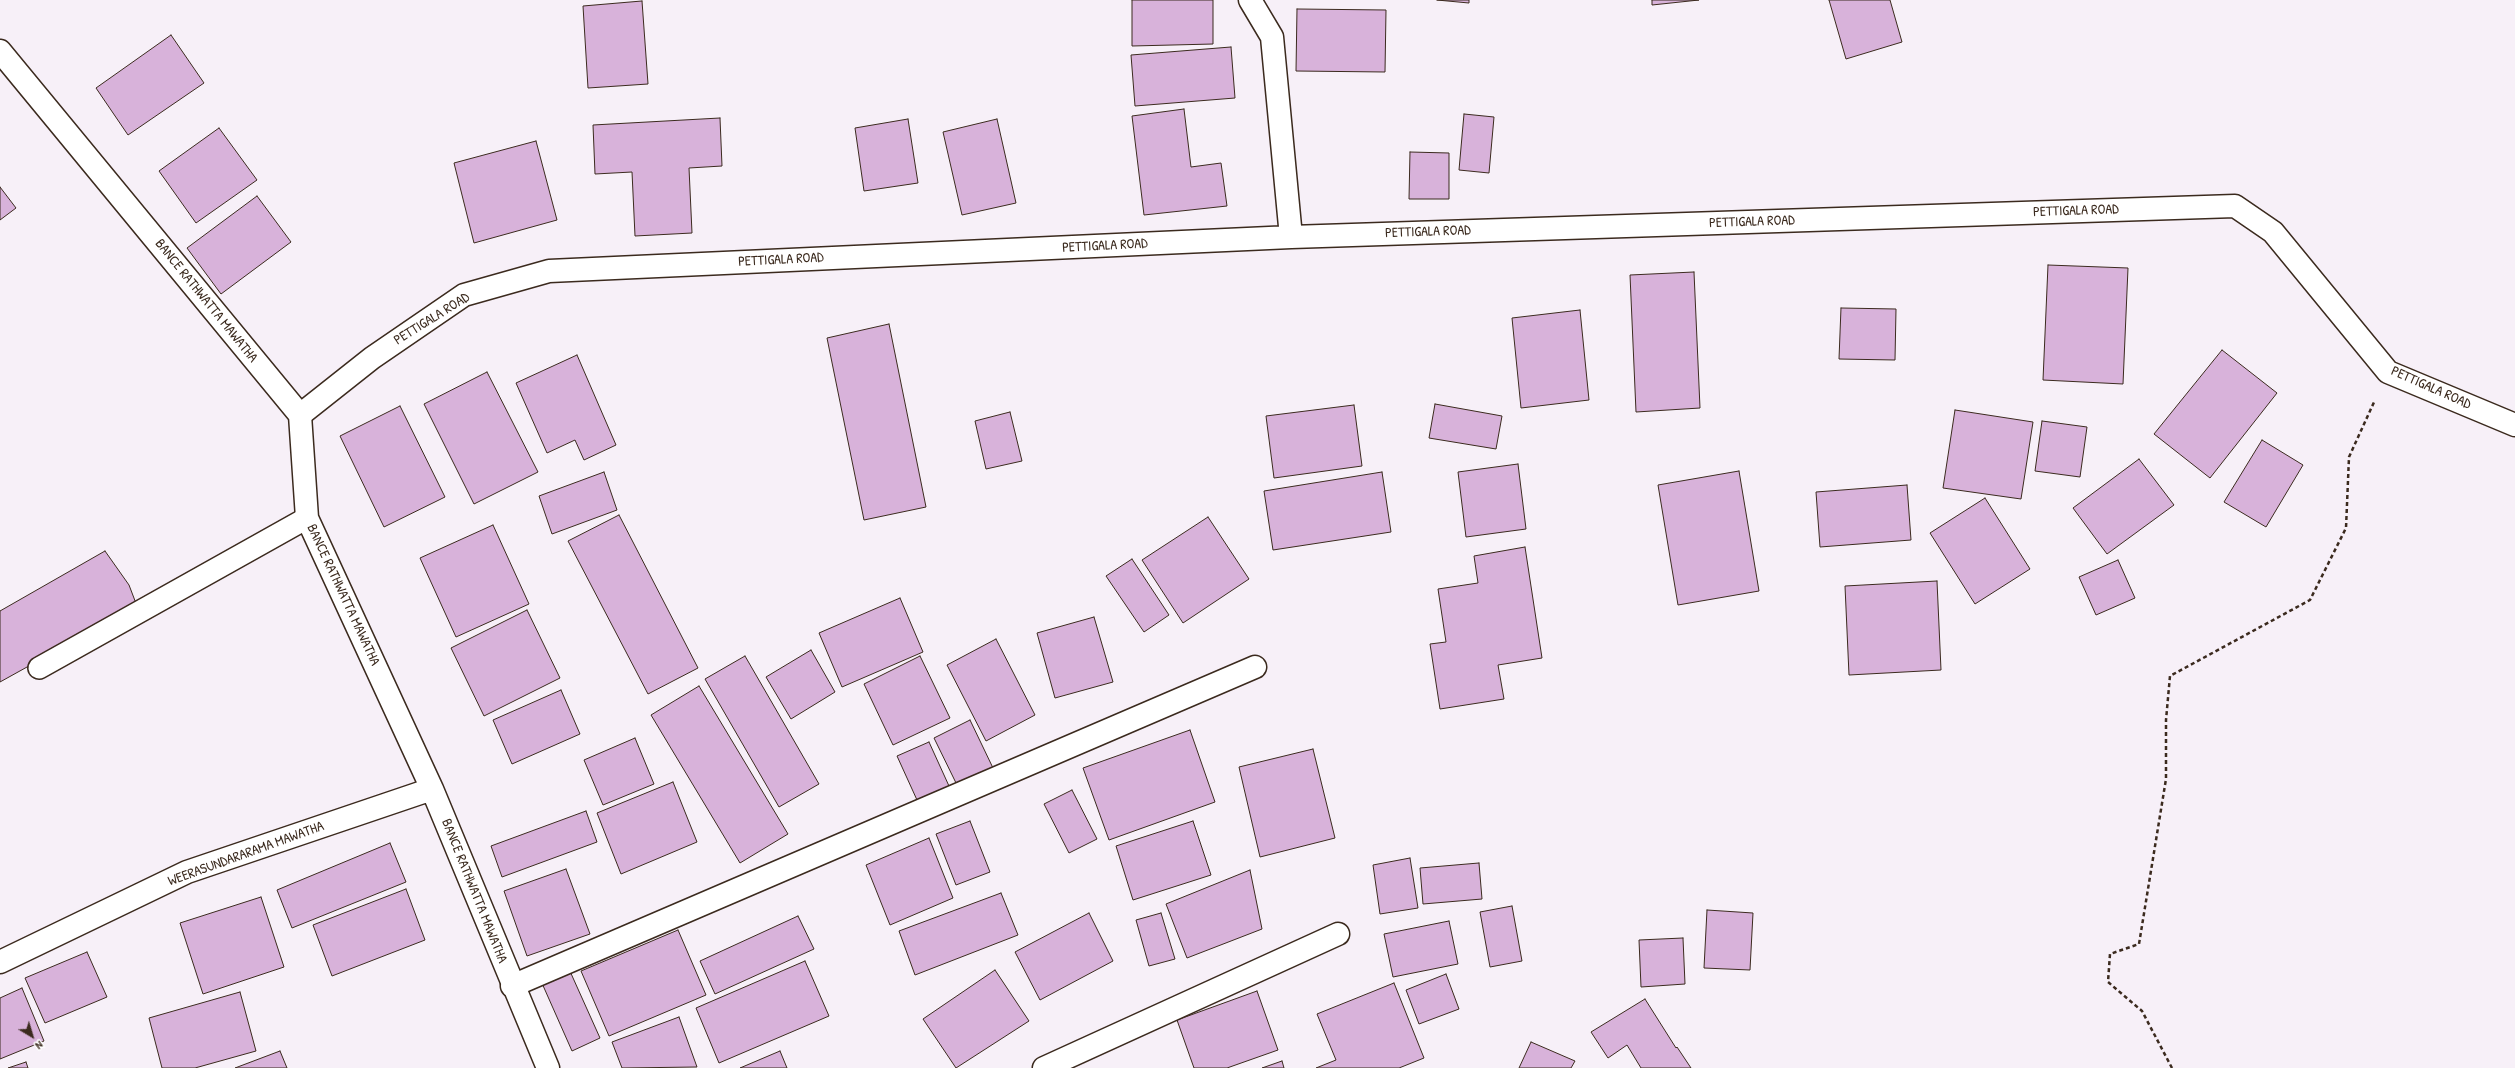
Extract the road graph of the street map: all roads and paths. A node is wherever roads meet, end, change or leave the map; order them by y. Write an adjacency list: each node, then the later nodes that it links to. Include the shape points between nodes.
1 (1250, 0): 3 (street, via 1272,38)
2 (0, 51): 5 (street, BANCE RATHWATTA MAWATHA)
3 (1291, 237): 4 (street, PETTIGALA ROAD, via 2235,206 2273,232); 5 (street, PETTIGALA ROAD, via 549,271 464,295 372,358)
4 (2388, 372): 6 (street, PETTIGALA ROAD); 16 (path, via 2349,457 2346,528 2310,600 2170,676 2166,720 2166,779 2139,944 2110,954 2108,982 2142,1011)
5 (300, 415): 7 (street, BANCE RATHWATTA MAWATHA)
6 (2515, 425)
7 (307, 518): 9 (lane); 10 (street, BANCE RATHWATTA MAWATHA)
8 (1255, 667): 13 (street)
9 (39, 668)
10 (432, 789): 12 (street, WEERASUNDARARAMA MAWATHA, via 187,872); 13 (street, BANCE RATHWATTA MAWATHA)
11 (1338, 934): 15 (street)
12 (0, 962)
13 (512, 986): 14 (street, BANCE RATHWATTA MAWATHA)
14 (548, 1068)
15 (1044, 1068)
16 (2172, 1068)

